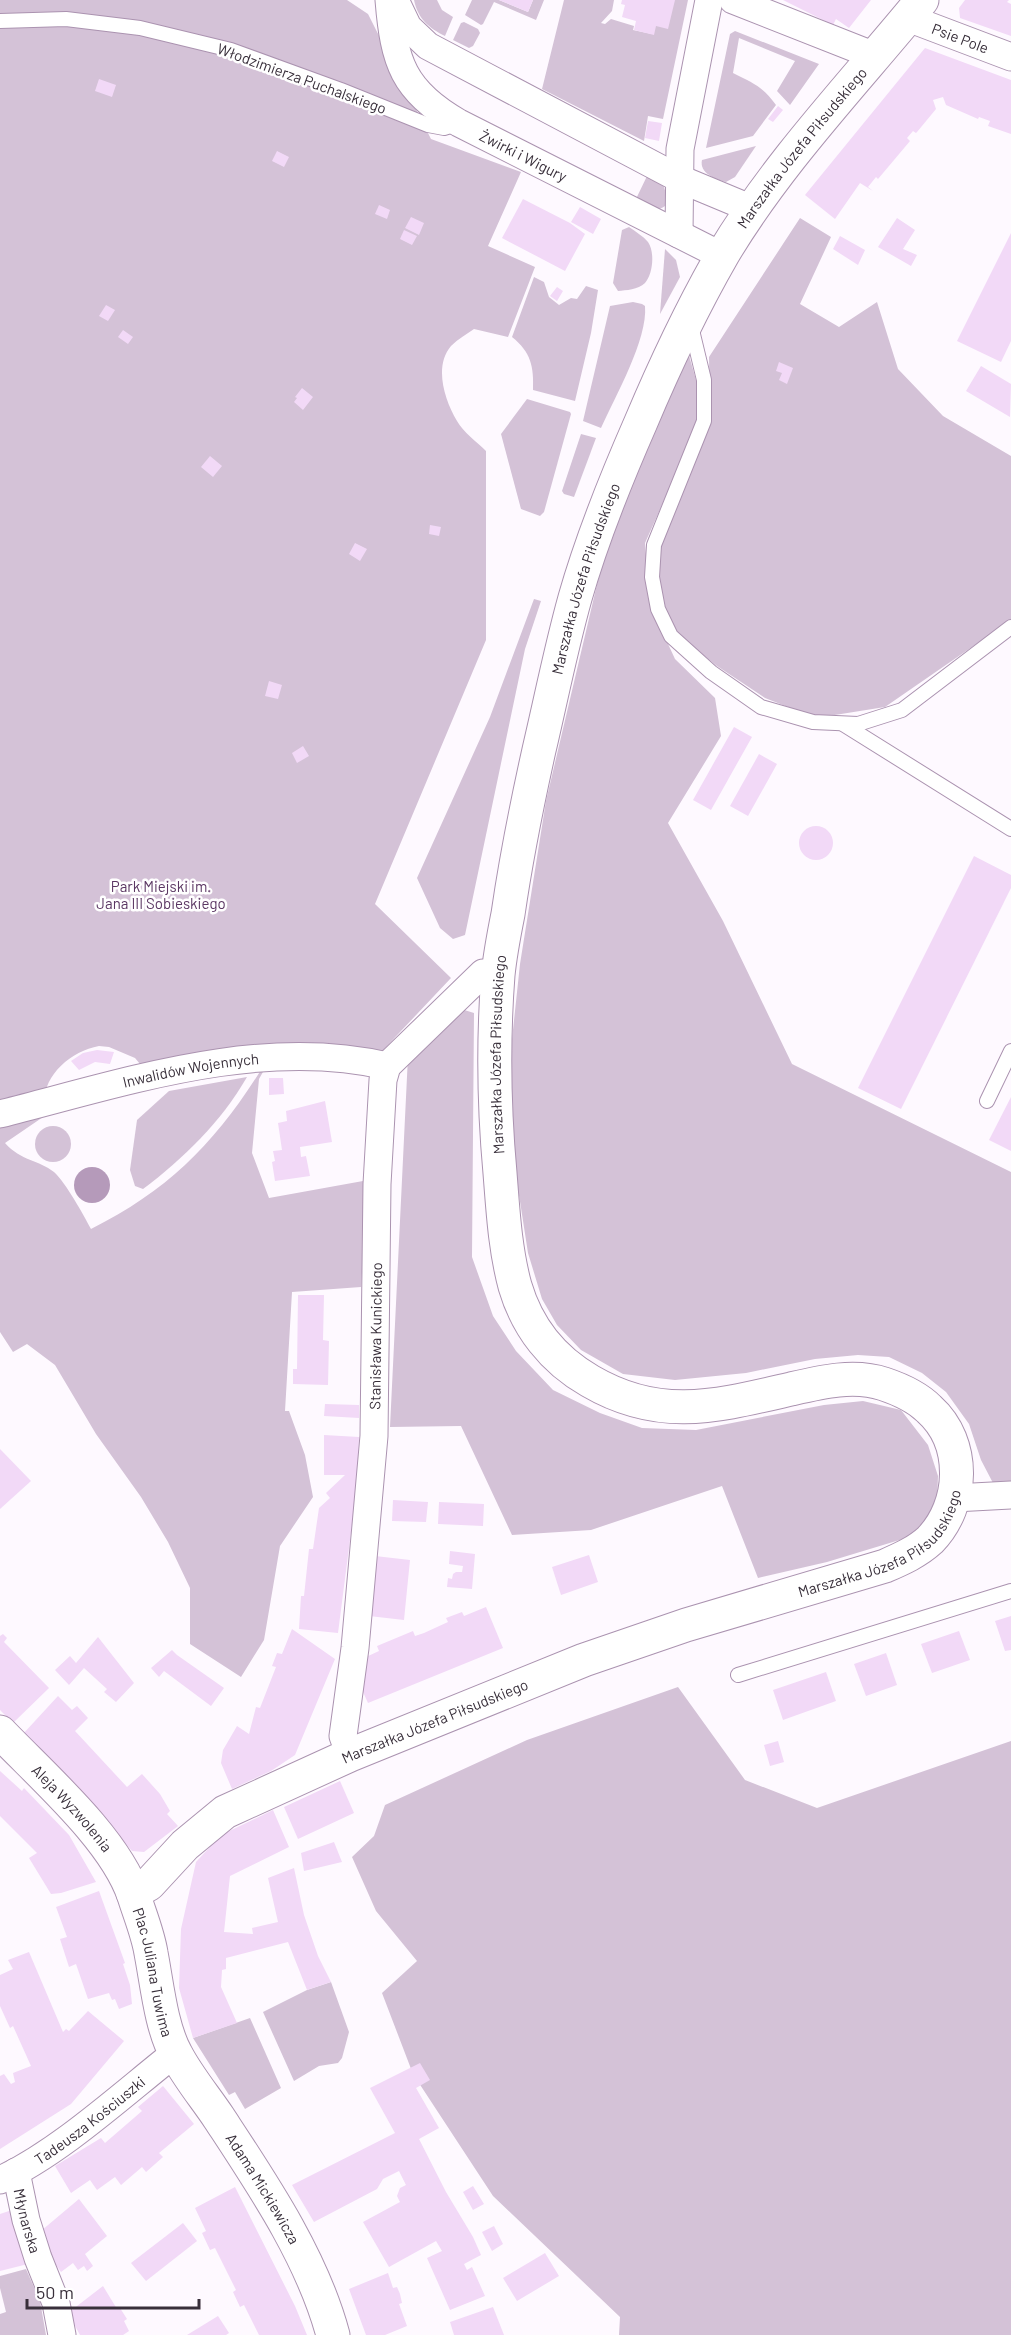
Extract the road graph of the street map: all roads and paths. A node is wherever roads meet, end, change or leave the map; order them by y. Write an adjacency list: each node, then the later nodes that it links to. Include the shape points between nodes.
1 (389, 0): 9 (street, Żwirki i Wigury, via 395,52 409,80 426,102)
2 (395, 0): 10 (street, via 408,27 428,46)
3 (709, 0): 10 (street, via 682,136)
4 (733, 0): 7 (street)
5 (915, 9): 7 (street, Marszałka Józefa Piłsudskiego); 8 (street, Psie Pole)
6 (0, 21): 9 (lane, Włodzimierza Puchalskiego, via 66,19 140,28 231,50 428,125 444,128)
7 (874, 56): 11 (street, Marszałka Józefa Piłsudskiego)
8 (1011, 57)
9 (459, 123): 12 (street, Żwirki i Wigury)
10 (680, 180): 11 (street); 12 (street)
11 (752, 209): 13 (street, Marszałka Józefa Piłsudskiego)
12 (679, 234): 13 (street, Żwirki i Wigury)
13 (722, 256): 14 (street, Marszałka Józefa Piłsudskiego)
14 (689, 318): 16 (lane, via 704,380 704,421 654,545 652,577 658,609 671,636 711,672 760,707 813,722); 18 (street, Marszałka Józefa Piłsudskiego, via 627,454 576,593 528,800)
15 (1011, 627): 16 (lane, via 902,710 858,724)
16 (841, 723): 17 (lane)
17 (1011, 829)
18 (498, 974): 20 (street, via 483,974); 24 (street, Marszałka Józefa Piłsudskiego, via 494,1110 507,1258 520,1305 536,1333 571,1370 612,1394 645,1404 688,1409 815,1383 859,1379 884,1384 931,1409 947,1433 957,1467)
19 (1011, 1051): 21 (lane)
20 (387, 1066): 22 (street, Inwalidów Wojennych, via 284,1055 252,1058 160,1075); 28 (street, Stanisława Kunickiego, via 378,1184 374,1436 343,1736)
21 (987, 1101)
22 (0, 1114)
23 (1011, 1495): 24 (street)
24 (954, 1498): 28 (street, Marszałka Józefa Piłsudskiego, via 946,1518 929,1541 885,1566 686,1625 584,1660)
25 (1011, 1591): 26 (lane)
26 (738, 1675)
27 (3, 1742): 29 (street, Aleja Wyzwolenia, via 60,1794 114,1855)
28 (350, 1755): 29 (street, Marszałka Józefa Piłsudskiego, via 225,1812 185,1845 149,1884)
29 (133, 1893): 30 (street, Plac Juliana Tuwima)
30 (175, 2053): 31 (street, Tadeusza Kościuszki, via 67,2138); 33 (street, Adama Mickiewicza, via 284,2225 317,2288)
31 (8, 2176): 32 (street, Młynarska, via 56,2303)
32 (62, 2335)
33 (333, 2335)

